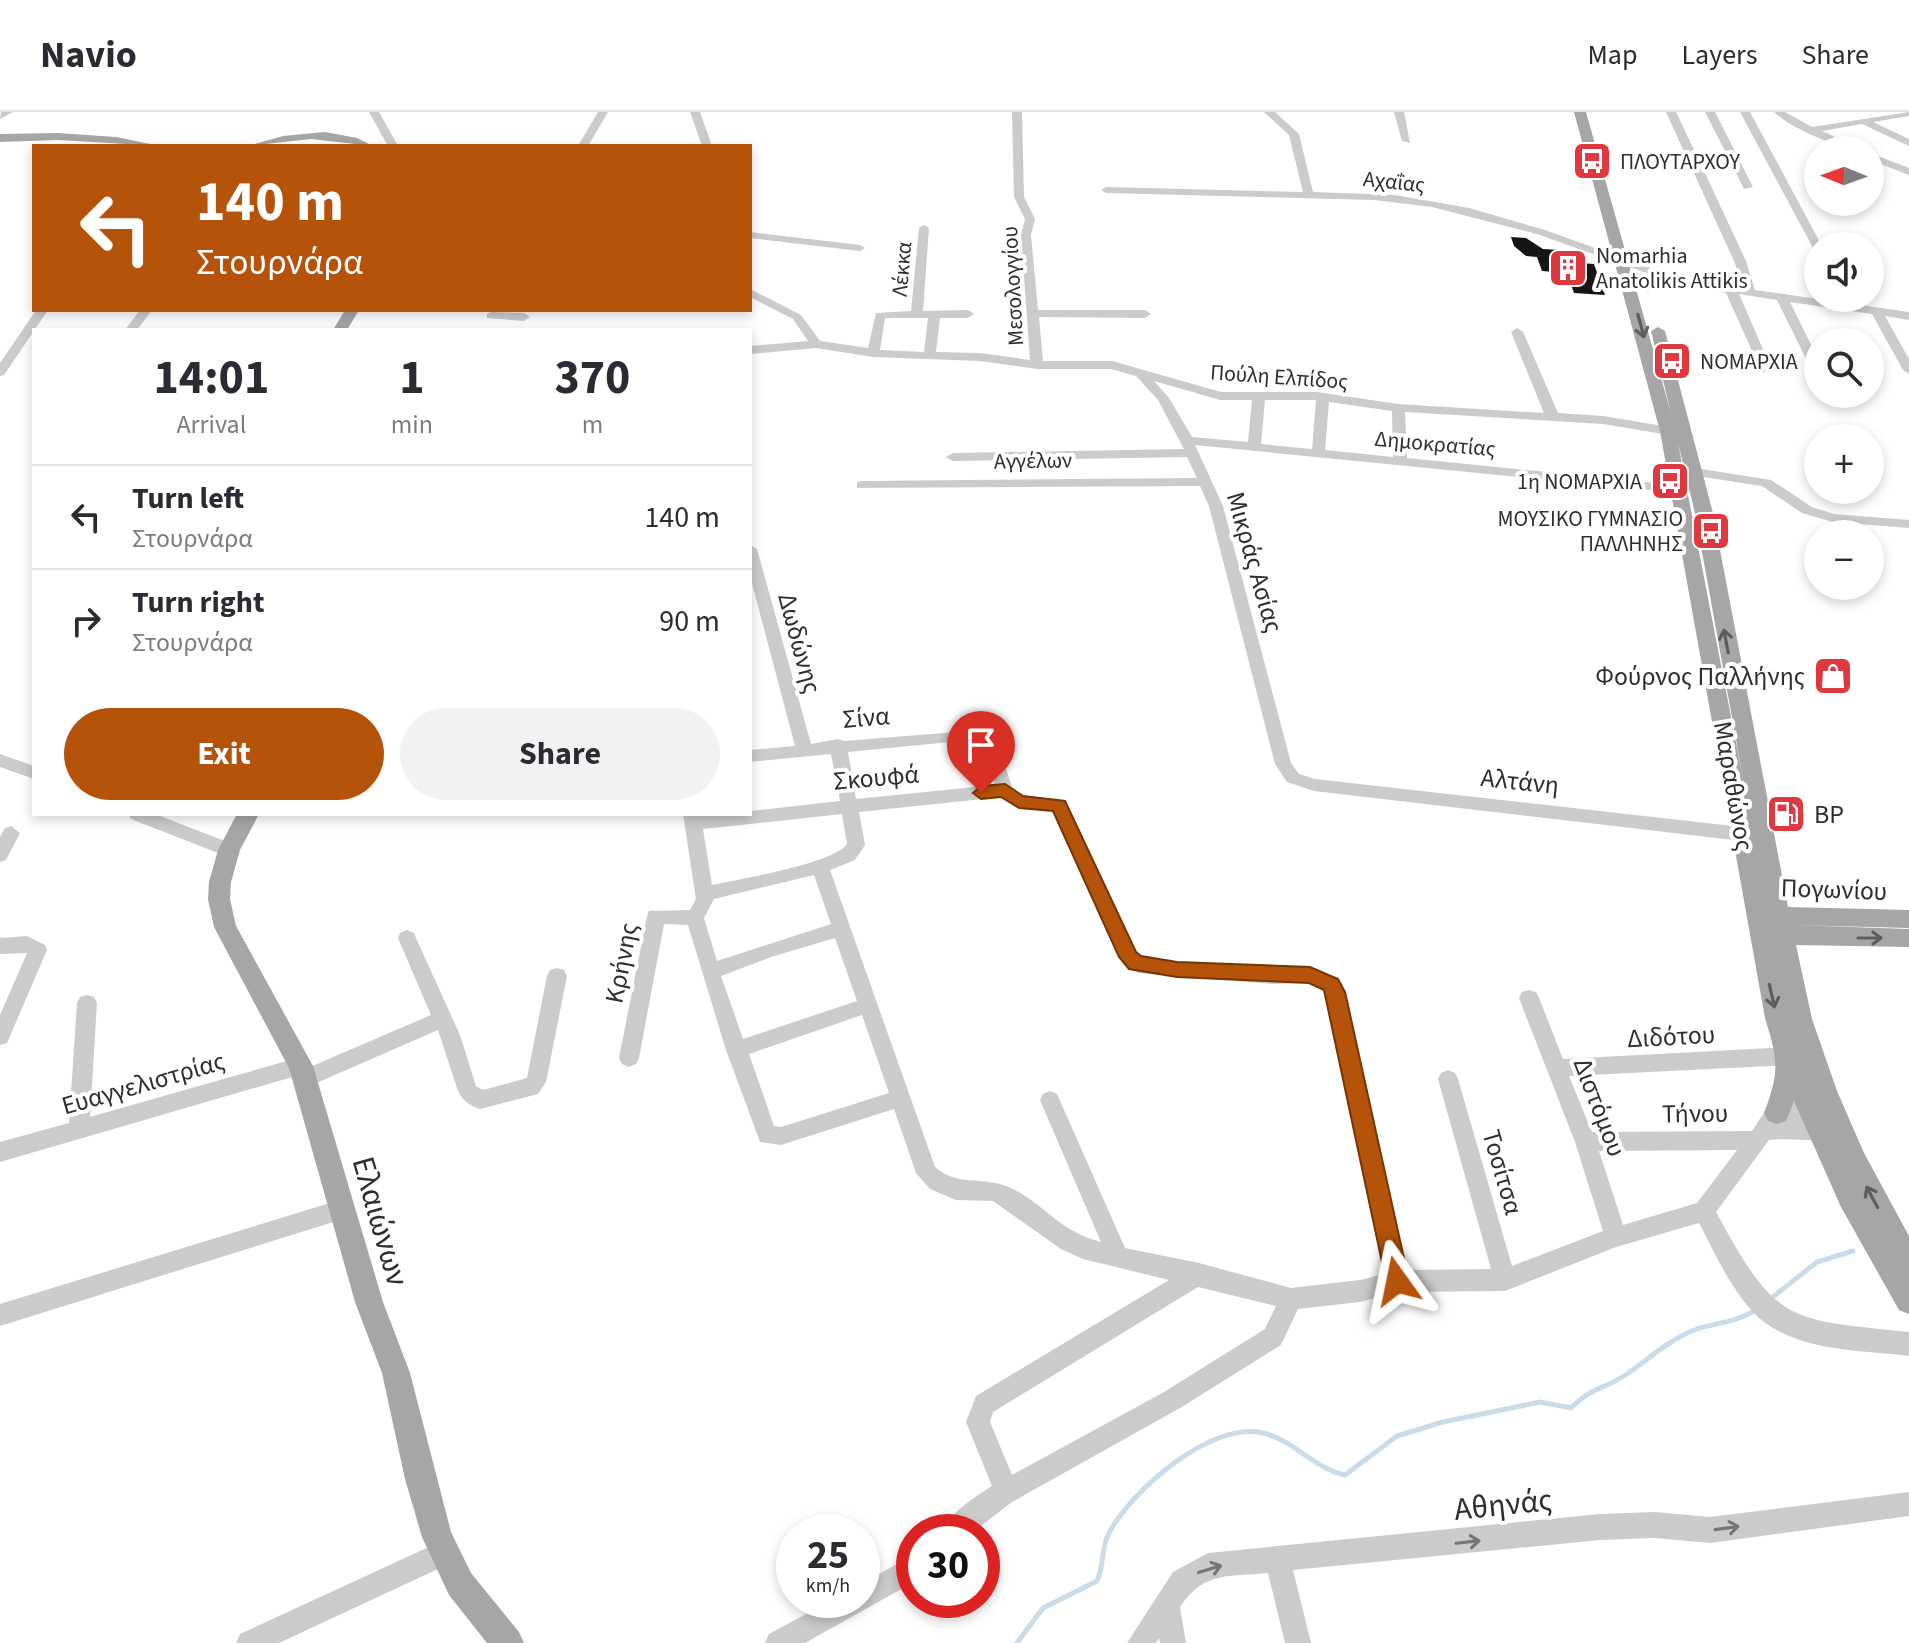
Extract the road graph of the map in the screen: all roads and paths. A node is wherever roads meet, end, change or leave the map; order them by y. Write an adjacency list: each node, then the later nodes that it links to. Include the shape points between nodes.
1 (8, 112): 14 (street)
2 (374, 112): 29 (street)
3 (603, 112): 30 (street)
4 (695, 112): 31 (street)
5 (1017, 112): 60 (street, Μεσολογγίου, via 1019,197 1030,219 1026,235)
6 (1269, 112): 40 (street, via 1294,134)
7 (1399, 112): 24 (street)
8 (1580, 112): 48 (main road, Μαραθώνος)
9 (1591, 112): 41 (main road)
10 (1671, 112): 32 (street)
11 (1710, 112): 33 (street)
12 (1909, 113): 17 (street)
13 (1746, 114): 16 (street); 43 (street)
14 (0, 116)
15 (1780, 117): 18 (street)
16 (1761, 118)
17 (1864, 121): 18 (street); 20 (street)
18 (1814, 129): 21 (street)
19 (1909, 130): 20 (street)
20 (1890, 133): 26 (street)
21 (1829, 136)
22 (0, 138): 23 (main road)
23 (48, 140): 25 (main road)
24 (1407, 141)
25 (118, 143)
26 (1909, 143)
27 (264, 144): 28 (main road, via 311,135)
28 (361, 144)
29 (392, 144)
30 (584, 144)
31 (706, 144)
32 (1690, 153): 33 (street); 52 (street)
33 (1732, 156): 38 (street)
34 (1884, 162): 36 (street)
35 (1909, 162): 36 (street)
36 (1888, 164): 37 (street)
37 (1909, 172)
38 (1748, 187)
39 (1106, 190): 40 (street, Αχαΐας)
40 (1309, 195): 45 (street, Αχαΐας, via 1405,199)
41 (1626, 224)
42 (924, 228): 61 (street, Λέκκα)
43 (1809, 232)
44 (752, 235): 46 (street)
45 (1568, 241): 47 (street, Αχαΐας); 48 (street, Αχαΐας)
46 (860, 248)
47 (1600, 250): 48 (main road)
48 (1630, 260): 49 (street); 50 (street); 56 (main road, Μαραθώνος); 82 (main road, Μαραθώνος, one-way to 82)
49 (1663, 280): 50 (street); 56 (main road, via 1652,282)
50 (1683, 283): 51 (street)
51 (1731, 290): 52 (street); 74 (street)
52 (1750, 292): 54 (street)
53 (752, 293): 69 (street, via 797,317)
54 (1781, 296): 55 (street); 68 (street)
55 (1804, 298)
56 (1650, 302): 82 (main road, Μαραθώνος)
57 (41, 312): 76 (street)
58 (1877, 312): 65 (street); 75 (street)
59 (493, 313): 66 (street)
60 (1033, 313): 64 (street); 73 (street, Μεσολογγίου)
61 (917, 314): 62 (street); 71 (street, via 879,316)
62 (934, 314): 63 (street); 72 (street)
63 (968, 314)
64 (1145, 314)
65 (1909, 316)
66 (524, 317)
67 (1517, 332): 81 (street)
68 (1804, 343)
69 (816, 344): 70 (street, Πούλη Ελπίδος); 71 (street, Πούλη Ελπίδος)
70 (752, 350)
71 (873, 353): 72 (street, Πούλη Ελπίδος)
72 (930, 355): 73 (street, Πούλη Ελπίδος)
73 (1037, 365): 77 (street, Πούλη Ελπίδος, via 1112,365)
74 (1766, 370)
75 (1909, 370)
76 (0, 372)
77 (1140, 373): 79 (street, Πούλη Ελπίδος, via 1205,393); 84 (street, Μικράς Ασίας, via 1171,410)
78 (1323, 397): 79 (street, Πούλη Ελπίδος); 80 (street, Πούλη Ελπίδος); 85 (street)
79 (1259, 398): 83 (street)
80 (1398, 408): 81 (street, Πούλη Ελπίδος); 87 (street)
81 (1553, 418): 82 (street, Πούλη Ελπίδος)
82 (1677, 432): 88 (main road, Μαραθώνος); 91 (main road, Μαραθώνος)
83 (1254, 445): 84 (street, Δημοκρατίας); 85 (street, Δημοκρατίας)
84 (1188, 446): 86 (street, Δημοκρατίας); 89 (street, Μικράς Ασίας)
85 (1318, 452): 87 (street, Δημοκρατίας)
86 (953, 457)
87 (1400, 461): 91 (street, Δημοκρατίας)
88 (1695, 472): 92 (street, via 1766,483 1822,515); 112 (main road, Μαραθώνος, one-way to 88)
89 (1206, 482): 90 (street, Αγγέλων); 99 (street, Μικράς Ασίας, via 1237,578 1283,764)
90 (862, 485)
91 (1680, 489): 108 (main road, Μαραθώνος)
92 (1909, 524)
93 (752, 556): 95 (street, Δωδώνης)
94 (838, 745): 95 (street, Σίνα); 100 (street, Σίνα, via 987,733); 101 (street)
95 (804, 749): 96 (street, Σίνα)
96 (752, 756)
97 (0, 760): 98 (street)
98 (32, 772)
99 (1293, 778): 108 (street, Αλτάνη, via 1314,785)
100 (1005, 790): 101 (street, Σκουφά); 150 (street, Σκουφά, via 1019,802 1059,805 1136,964 1310,975 1331,984)
101 (848, 805): 102 (street, Σκουφά); 111 (street, via 856,845 849,855)
102 (752, 814)
103 (142, 816): 109 (street)
104 (247, 816): 109 (main road, Ελαιώνων)
105 (726, 816): 106 (street, Σκουφά)
106 (693, 819): 113 (street)
107 (11, 833): 110 (street)
108 (1742, 834): 116 (main road, Μαραθώνος)
109 (229, 850): 134 (main road, Ελαιώνων, via 220,890 225,927)
110 (0, 855)
111 (820, 867): 113 (street); 118 (street)
112 (1773, 883): 116 (main road, Μαραθώνος); 117 (main road, via 1785,898)
113 (705, 894): 114 (street)
114 (695, 918): 122 (street); 132 (street, Κρήνης, via 656,916)
115 (1909, 919): 117 (main road, Πογωνίου)
116 (1770, 925): 117 (main road, Πογωνίου); 124 (main road, Μαραθώνος); 131 (main road, Μαραθώνος, one-way to 131, via 1777,1018)
117 (1832, 928): 120 (main road, Πογωνίου, one-way to 120); 124 (main road, via 1800,953)
118 (840, 929): 122 (street); 127 (street)
119 (407, 938): 128 (street)
120 (1909, 938)
121 (0, 946): 129 (street, via 27,944 38,950)
122 (710, 972): 130 (street)
123 (557, 976): 128 (street, via 542,1062 531,1088 480,1100 472,1097)
124 (1791, 982): 138 (main road, Μαραθώνος)
125 (1529, 998): 133 (street, Διστόμου)
126 (87, 1003): 140 (street)
127 (866, 1006): 130 (street); 136 (street)
128 (443, 1019): 134 (street, Ευαγγελιστρίας)
129 (0, 1037)
130 (736, 1050): 136 (street, via 770,1137)
131 (1789, 1056): 133 (street, Διδότου); 138 (main road, Μαραθώνος); 139 (main road, via 1787,1086)
132 (629, 1058)
133 (1556, 1068): 141 (street, Διστόμου)
134 (303, 1072): 140 (street, Ευαγγελιστρίας); 143 (main road, Ελαιώνων)
135 (1448, 1079): 149 (street, Τοσίτσα)
136 (901, 1098): 146 (street, via 927,1173 936,1183 953,1191 1002,1194 1056,1236)
137 (1050, 1100): 146 (street)
138 (1824, 1121): 139 (street, Τήνου); 147 (main road, Μαραθώνος, one-way to 138); 152 (main road, Μαραθώνος, via 1861,1220)
139 (1767, 1128): 141 (street, Τήνου); 144 (street)
140 (79, 1130): 142 (street, Ευαγγελιστρίας)
141 (1585, 1142): 145 (street, Διστόμου)
142 (0, 1152)
143 (343, 1209): 153 (street); 158 (main road, Ελαιώνων, via 396,1373 427,1508)
144 (1704, 1211): 145 (street); 154 (street, via 1753,1295 1772,1313 1810,1329)
145 (1616, 1237): 149 (street)
146 (1117, 1254): 148 (street)
147 (1909, 1261)
148 (1199, 1274): 151 (street); 155 (street, via 984,1404 978,1422)
149 (1505, 1280): 150 (street)
150 (1397, 1281): 151 (street)
151 (1291, 1299): 155 (street, via 1273,1337)
152 (1909, 1300)
153 (0, 1315)
154 (1909, 1344)
155 (1007, 1492): 157 (street)
156 (1909, 1504): 159 (street, Αθηνάς, one-way to 156, via 1600,1527 1710,1530)
157 (973, 1514)
158 (444, 1553): 162 (street); 163 (main road, Ελαιώνων, via 460,1584)
159 (1277, 1559): 160 (street, Αθηνάς, one-way to 159, via 1182,1581 1208,1566); 167 (street)
160 (1166, 1605): 165 (street, Αθηνάς); 166 (street)
161 (825, 1618): 164 (street)
162 (249, 1643)
163 (508, 1643)
164 (778, 1643)
165 (1140, 1643)
166 (1173, 1643)
167 (1298, 1643)

